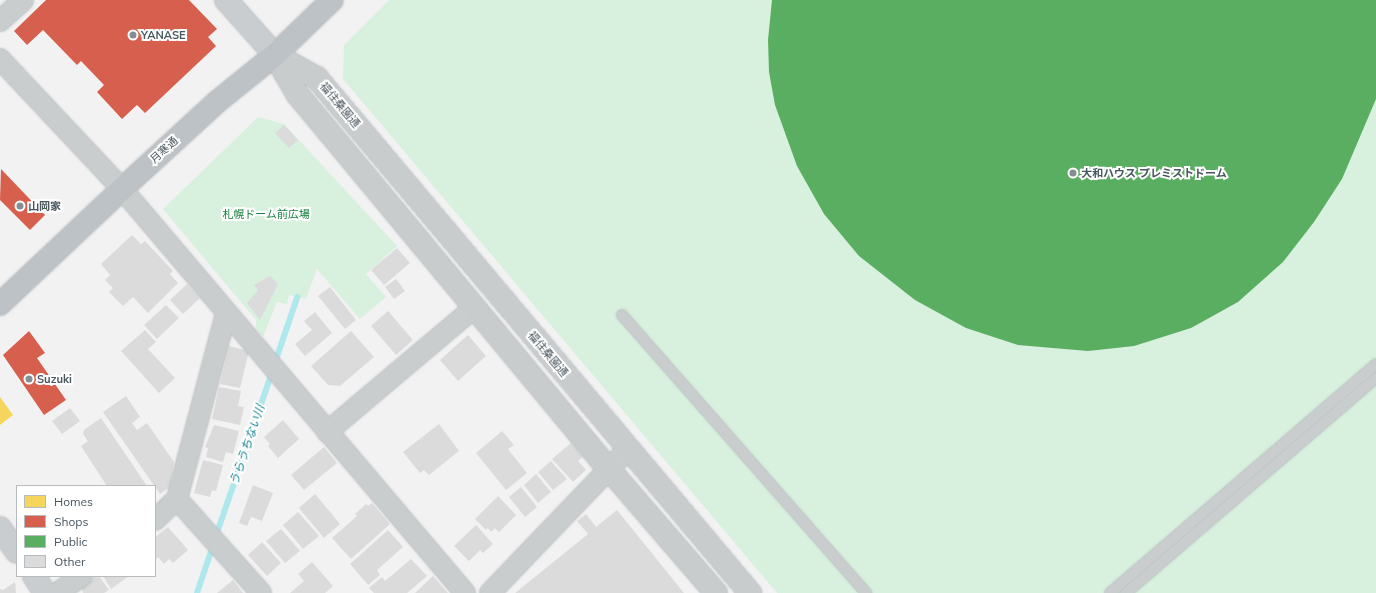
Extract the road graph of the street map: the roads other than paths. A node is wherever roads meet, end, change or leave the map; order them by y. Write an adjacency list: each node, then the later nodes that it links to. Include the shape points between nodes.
1 (23, 0): 4 (street)
2 (226, 0): 5 (street)
3 (332, 0): 5 (highway, 月寒通)
4 (0, 21)
5 (275, 54): 7 (highway, 月寒通, via 218,101); 9 (main road, via 298,95); 15 (main road, 福住桑園通, via 317,78)
6 (0, 59): 7 (street)
7 (122, 189): 8 (highway, 月寒通); 10 (street)
8 (0, 304)
9 (475, 307): 14 (street); 16 (main road)
10 (226, 314): 14 (street); 17 (street)
11 (622, 315): 30 (lane)
12 (1376, 364): 31 (lane)
13 (1376, 378): 32 (lane)
14 (328, 432): 26 (street)
15 (628, 449): 16 (street); 29 (main road, 福住桑園通)
16 (608, 468): 27 (street); 28 (main road)
17 (177, 499): 18 (street); 25 (street)
18 (156, 519)
19 (0, 528): 20 (street)
20 (16, 551)
21 (35, 577): 23 (street)
22 (81, 577): 24 (street)
23 (45, 593)
24 (57, 593)
25 (261, 593)
26 (465, 593)
27 (490, 593)
28 (716, 593)
29 (750, 593)
30 (866, 593)
31 (1110, 593)
32 (1126, 593)

